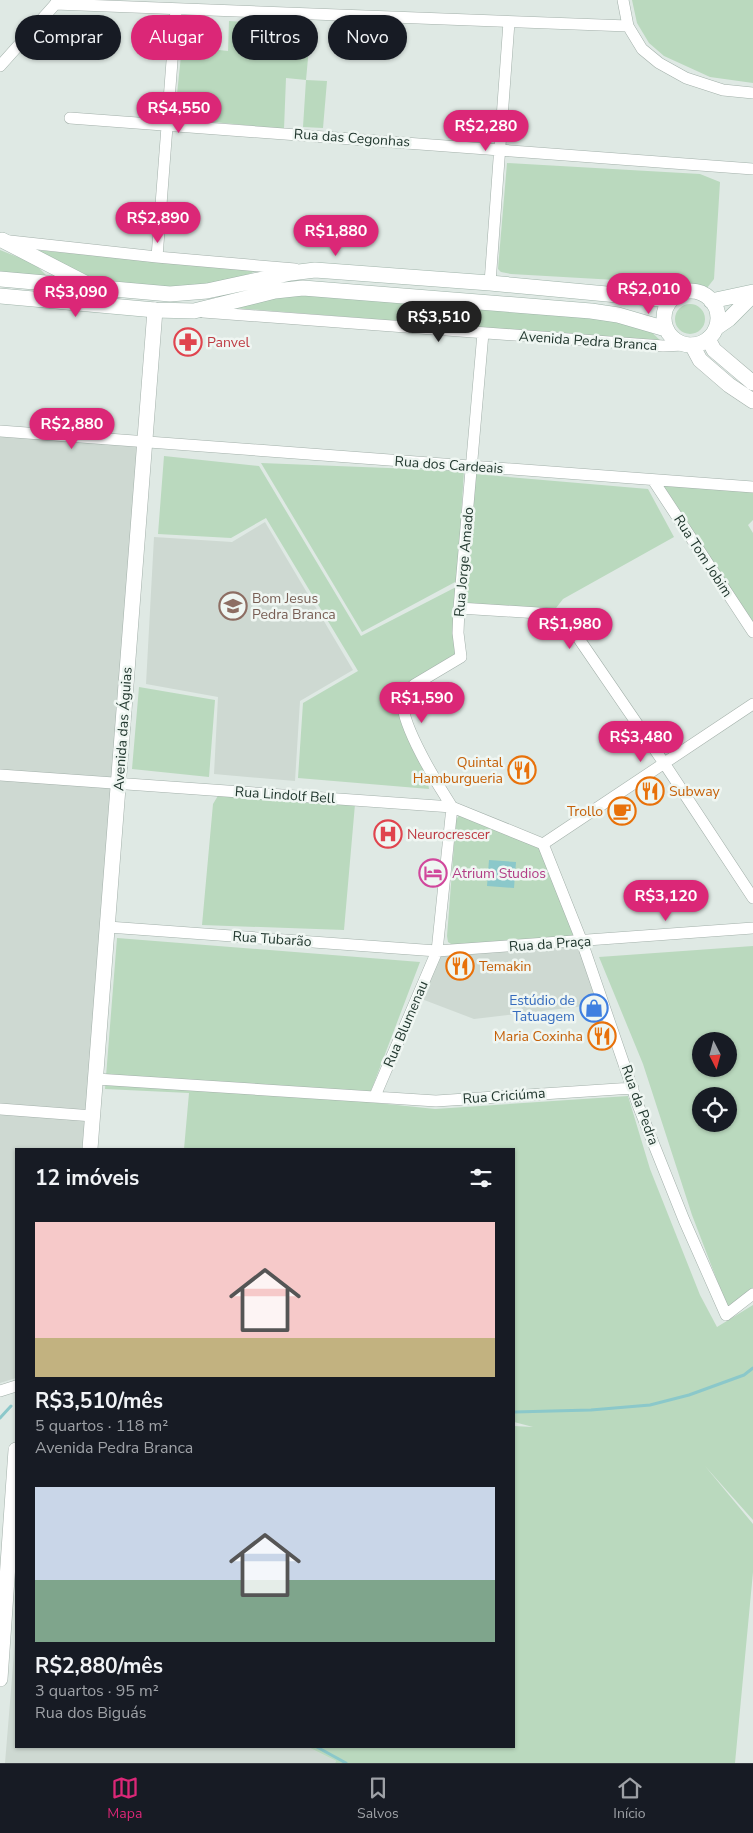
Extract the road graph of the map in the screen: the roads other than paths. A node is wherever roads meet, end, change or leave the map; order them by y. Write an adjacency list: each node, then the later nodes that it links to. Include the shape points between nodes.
1 (623, 0): 5 (street)
2 (57, 2): 3 (street); 6 (street)
3 (176, 9): 4 (street); 9 (street)
4 (509, 22): 5 (street); 10 (street)
5 (628, 26): 7 (street, via 642,49 686,78 723,90)
6 (0, 66)
7 (753, 93)
8 (70, 118): 9 (street, Rua das Cegonhas)
9 (167, 125): 10 (street, Rua das Cegonhas); 13 (street)
10 (499, 149): 11 (street, Rua das Cegonhas); 16 (street)
11 (753, 169)
12 (1, 240): 13 (street); 17 (main road)
13 (157, 258): 14 (street)
14 (315, 270): 16 (main road); 17 (main road, via 207,291 154,294)
15 (0, 279): 17 (main road)
16 (490, 283): 20 (main road)
17 (96, 288)
18 (753, 293): 21 (main road); 26 (main road)
19 (0, 296): 22 (main road, Avenida Pedra Branca)
20 (671, 300): 21 (main road, via 684,292 691,292); 24 (main road, via 664,314)
21 (711, 301): 26 (main road, via 717,314)
22 (155, 310): 23 (main road, Avenida Pedra Branca); 31 (main road, Avenida das Águias)
23 (194, 311): 24 (main road, Avenida Pedra Branca, via 275,291 303,288 591,311); 25 (street, Avenida Pedra Branca)
24 (666, 329): 27 (main road, via 670,336)
25 (483, 333): 27 (street, Avenida Pedra Branca); 32 (street, Rua Jorge Amado)
26 (712, 333): 27 (main road); 28 (main road, via 714,350)
27 (688, 345): 29 (main road, via 700,360)
28 (753, 384)
29 (753, 401)
30 (0, 431): 31 (street, Rua dos Cardeais)
31 (145, 442): 32 (street, Rua dos Cardeais); 40 (main road, Avenida das Águias)
32 (473, 467): 33 (street, Rua dos Cardeais); 35 (street, Rua Jorge Amado)
33 (653, 480): 34 (street, Rua dos Cardeais); 36 (street, Rua Tom Jobim)
34 (753, 487)
35 (459, 608): 38 (street, via 554,614 566,620); 41 (street, Rua Jorge Amado, via 461,657 414,685 403,701 411,730 429,770)
36 (753, 632)
37 (753, 704): 38 (street)
38 (664, 763): 42 (street); 43 (street)
39 (0, 774): 40 (street, Rua Lindolf Bell)
40 (119, 783): 41 (street, Rua Lindolf Bell); 44 (main road, Avenida das Águias)
41 (452, 807): 42 (street); 47 (street, Rua Blumenau)
42 (543, 844): 46 (street, Rua da Pedra)
43 (753, 898)
44 (108, 927): 47 (street, Rua Tubarão); 48 (main road, Avenida das Águias)
45 (753, 928): 46 (street, Rua da Praça)
46 (582, 942): 47 (street, Rua da Praça); 49 (street, Rua da Pedra)
47 (437, 951): 50 (street, Rua Blumenau)
48 (96, 1079): 50 (street, Rua Criciúma); 52 (main road, Avenida das Águias)
49 (632, 1088): 50 (street, Rua Criciúma, via 436,1101); 54 (street, Rua da Pedra, via 726,1315)
50 (375, 1096)
51 (0, 1109): 52 (street)
52 (93, 1116): 53 (main road, Avenida das Águias)
53 (90, 1148)
54 (753, 1294)
55 (15, 1386): 56 (street)
56 (0, 1391)
57 (15, 1464): 58 (main road)
58 (0, 1679)

